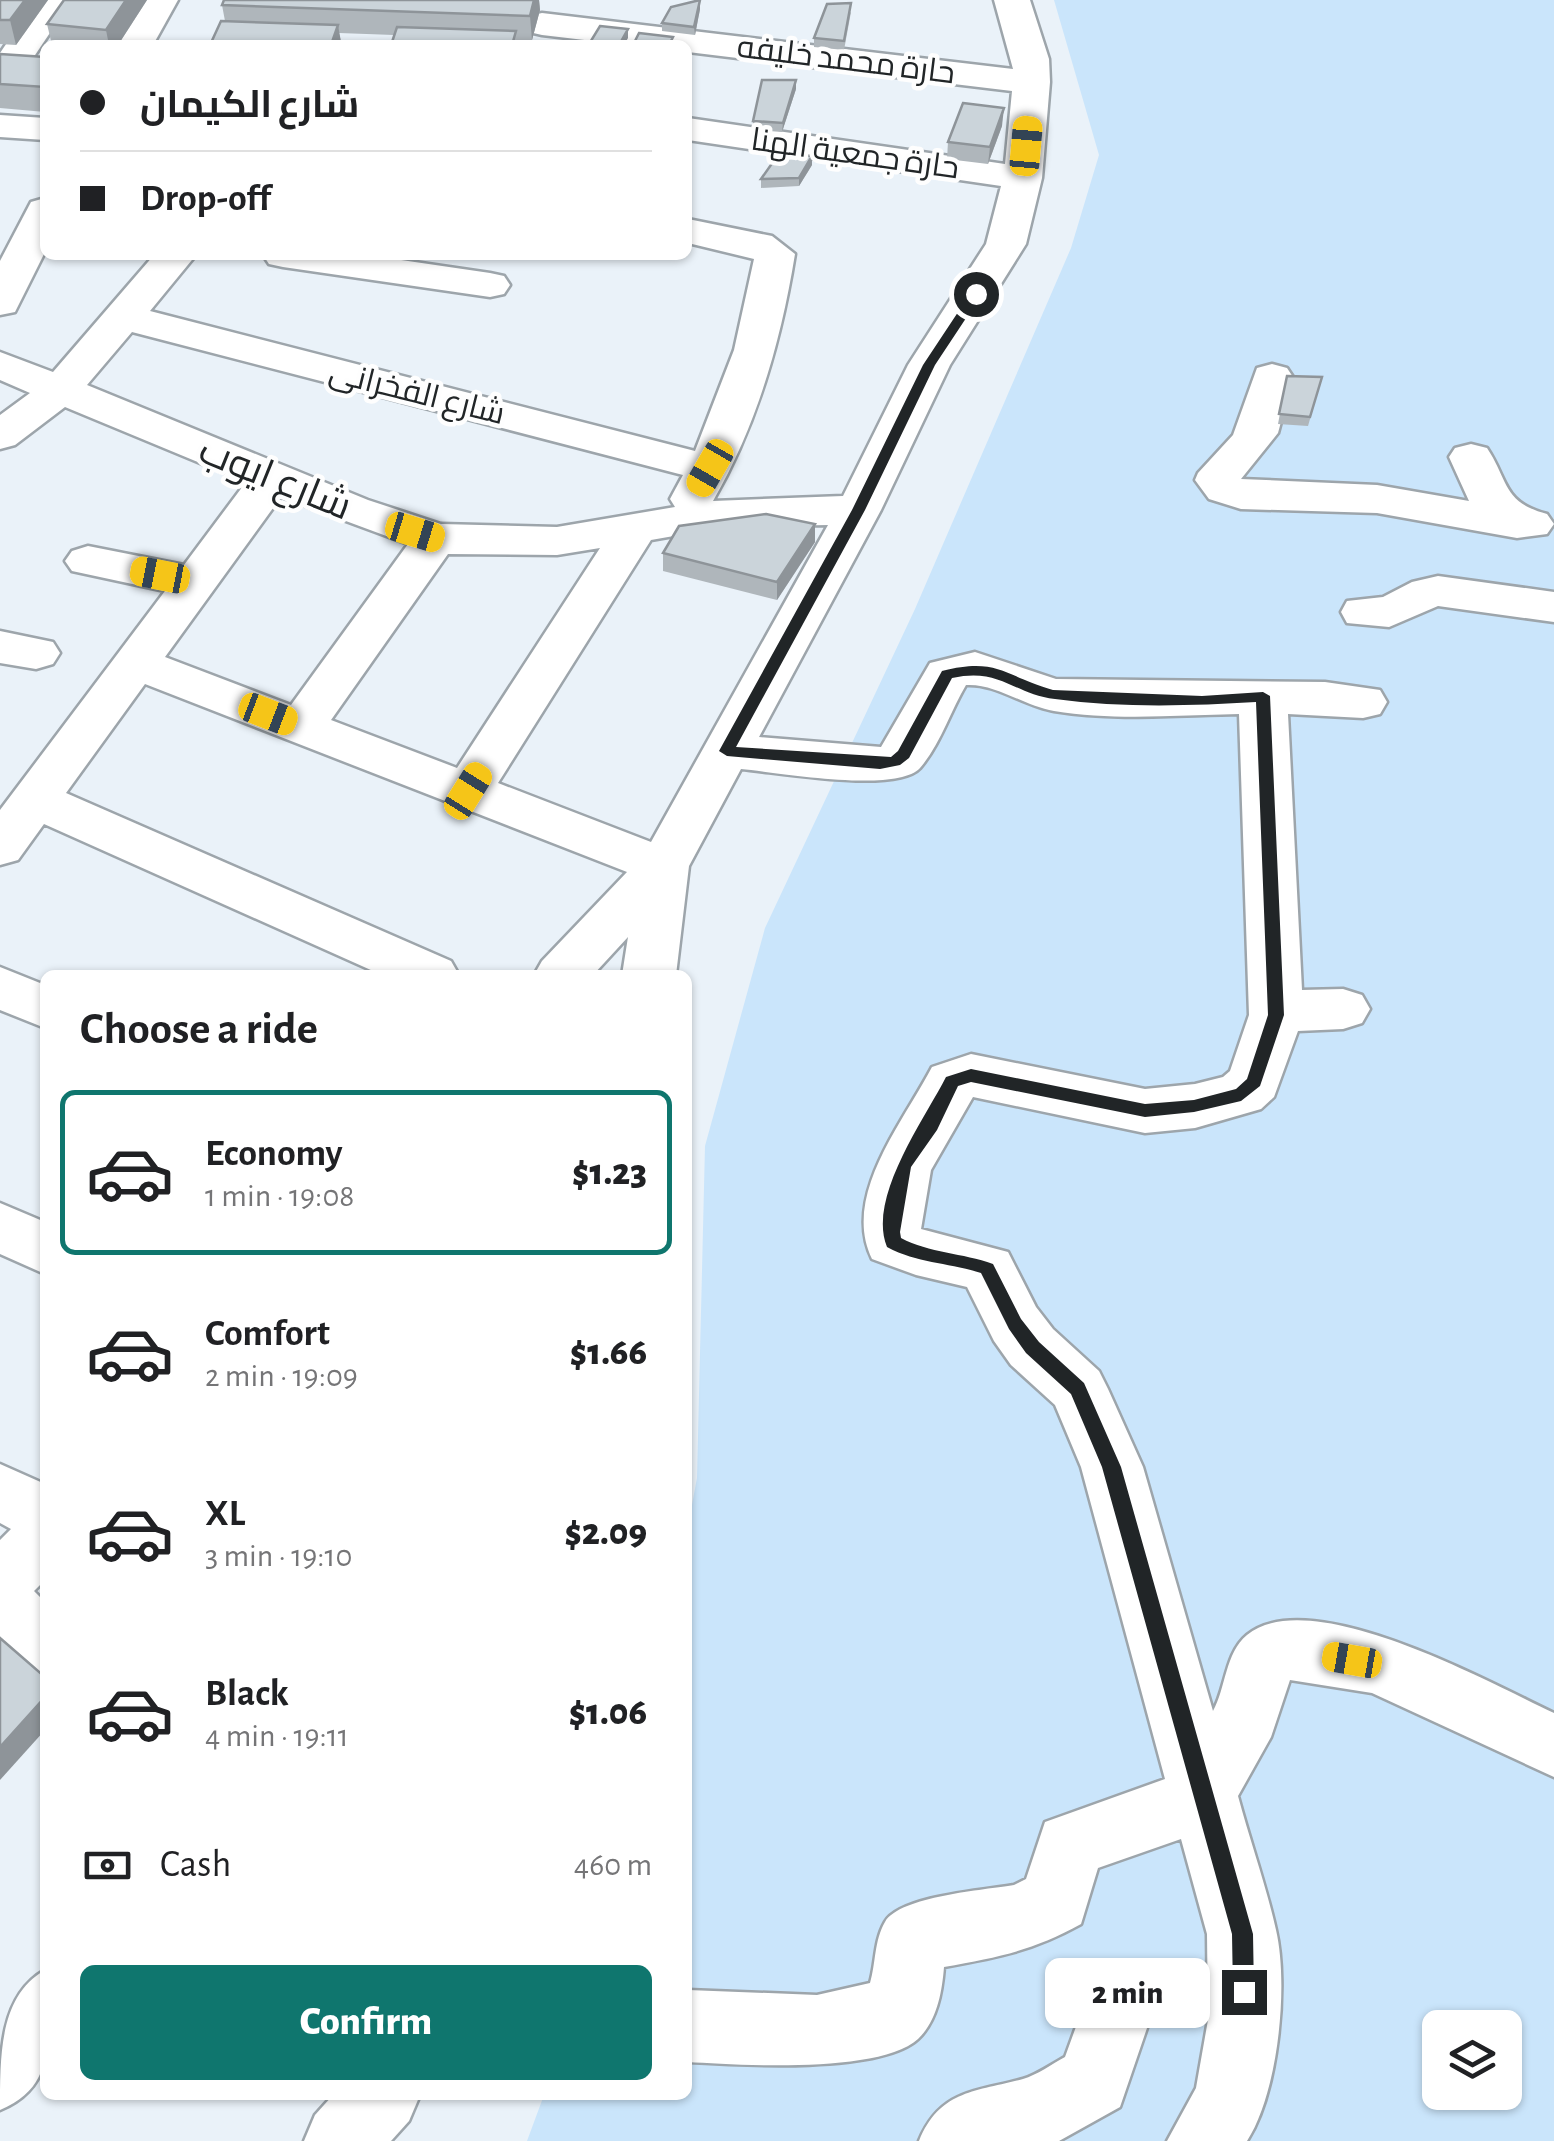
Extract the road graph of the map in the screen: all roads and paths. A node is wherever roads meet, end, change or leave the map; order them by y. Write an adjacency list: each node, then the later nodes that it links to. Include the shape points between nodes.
1 (54, 0): 6 (street)
2 (160, 0): 5 (street)
3 (1012, 0): 7 (street, via 1026,36)
4 (538, 14): 7 (street, حارة محمد خليفه)
5 (137, 40)
6 (18, 66)
7 (1031, 82): 11 (street)
8 (0, 126): 9 (street)
9 (40, 130)
10 (692, 130): 11 (street, حارة جمعية الهنا)
11 (1024, 178): 26 (street, via 1006,244 929,365)
12 (26, 224): 17 (street)
13 (692, 233): 24 (street, via 758,244 775,254 754,360)
14 (172, 260): 18 (street)
15 (317, 260): 16 (street)
16 (490, 285)
17 (0, 303)
18 (124, 318): 21 (street); 24 (street, شارع الفخرانى)
19 (0, 364): 21 (street, شارع ايوب)
20 (1272, 378): 28 (street, via 1255,437 1218,474 1225,488 1241,495 1378,500)
21 (59, 391): 22 (street); 25 (street, شارع ايوب)
22 (0, 436)
23 (1471, 457): 28 (street, via 1503,517)
24 (710, 468): 27 (street)
25 (272, 478): 30 (street, شارع ايوب); 32 (street)
26 (858, 510): 27 (street, شارع ايوب); 39 (street)
27 (680, 519): 29 (street, شارع ايوب)
28 (1536, 524)
29 (635, 529): 30 (street, شارع ايوب, via 557,542); 40 (street)
30 (436, 538): 38 (street)
31 (88, 561): 32 (street)
32 (196, 582): 35 (street)
33 (1554, 606): 34 (street, via 1438,591 1400,610)
34 (1364, 612)
35 (136, 663): 38 (street); 41 (street)
36 (1263, 696): 37 (street); 39 (street, via 1202,701 1053,694 975,668 947,674 895,762); 49 (street)
37 (1363, 702)
38 (301, 727): 40 (street)
39 (727, 751): 42 (street)
40 (468, 791): 42 (street)
41 (16, 815): 43 (street)
42 (664, 866): 44 (street); 45 (street)
43 (419, 970)
44 (566, 970)
45 (649, 970)
46 (0, 986): 47 (street)
47 (40, 1006)
48 (1343, 1008): 49 (street)
49 (1276, 1015): 59 (street, via 1254,1082 1241,1094 1194,1106 1145,1111 971,1075 952,1082 903,1165 891,1232 893,1242 916,1254 987,1268 1032,1348 1078,1389 1112,1467)
50 (0, 1226): 51 (street)
51 (40, 1247)
52 (0, 1491): 53 (street)
53 (40, 1513)
54 (40, 1542): 55 (street)
55 (0, 1583)
56 (0, 1600): 57 (street)
57 (40, 1643)
58 (1554, 1746): 59 (street, via 1380,1664 1294,1650 1273,1653 1262,1664 1247,1715)
59 (1202, 1796): 61 (street, via 1069,1845 1056,1900 1023,1918 918,1937 910,1945 906,1994 891,2016 817,2031); 67 (street, via 1242,1934 1244,2020 1230,2101)
60 (40, 2013): 63 (street)
61 (692, 2026)
62 (1110, 2028): 66 (street, via 1094,2081 1037,2113 980,2124)
63 (0, 2073)
64 (378, 2100): 65 (street)
65 (341, 2141)
66 (956, 2141)
67 (1204, 2141)

